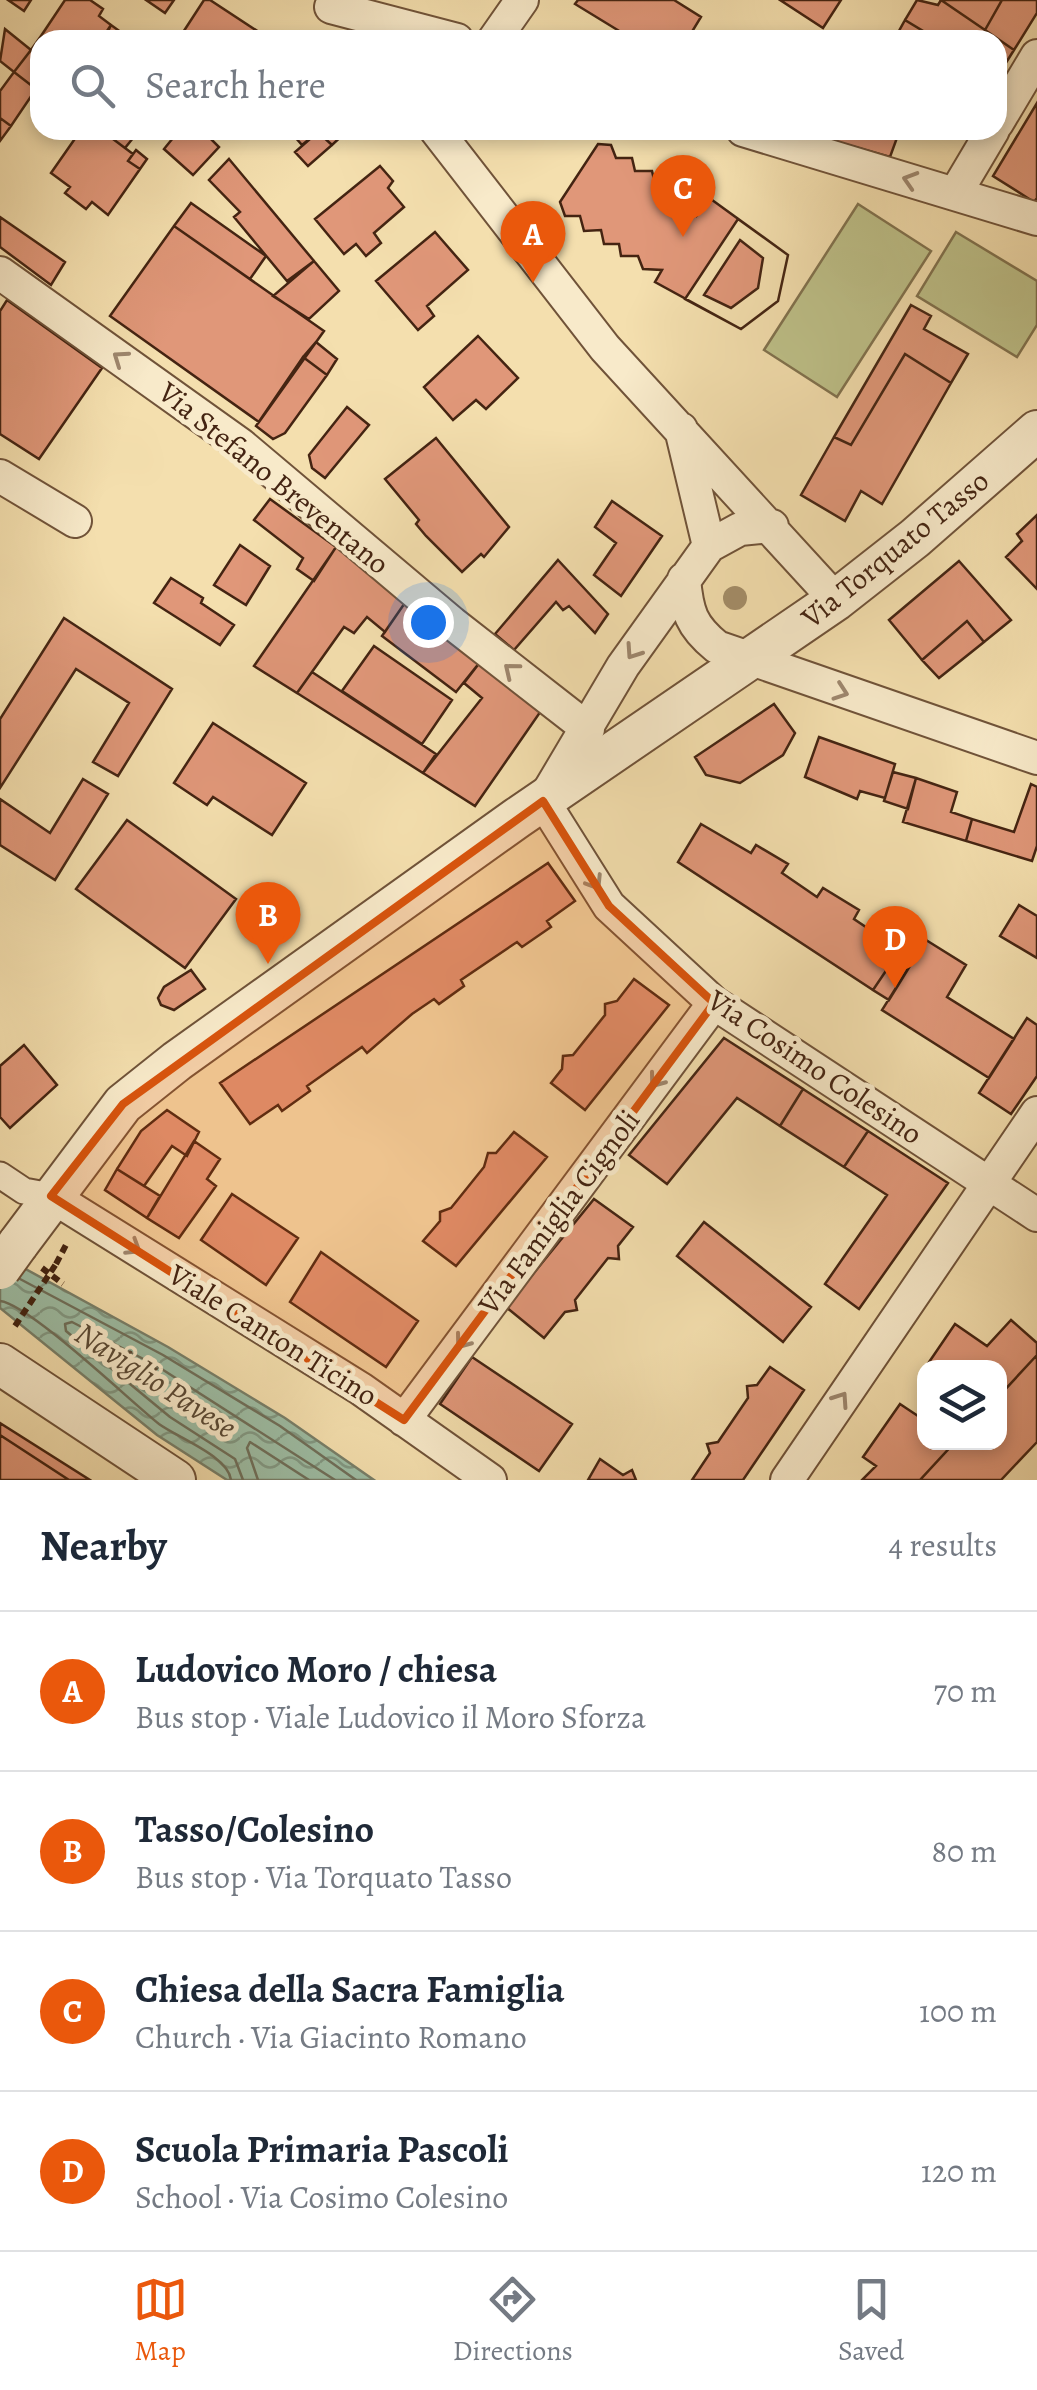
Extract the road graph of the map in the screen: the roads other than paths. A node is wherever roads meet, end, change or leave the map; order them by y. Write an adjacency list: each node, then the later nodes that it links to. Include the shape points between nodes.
1 (522, 0): 5 (street)
2 (325, 4): 3 (street); 4 (street)
3 (350, 30)
4 (420, 30)
5 (501, 30)
6 (1037, 56): 7 (street)
7 (1007, 106)
8 (450, 140): 14 (street, via 605,348)
9 (776, 140): 11 (street, one-way to 9)
10 (987, 140): 11 (street)
11 (955, 194): 12 (street)
12 (1037, 220)
13 (0, 273): 23 (street, Via Stefano Breventano, one-way to 13, via 242,445)
14 (680, 424): 18 (street); 19 (street)
15 (1037, 432): 21 (street, Via Torquato Tasso)
16 (0, 476): 17 (street)
17 (75, 521)
18 (772, 526): 19 (street, via 740,530); 21 (street)
19 (708, 546): 20 (street, Via Torquato Tasso)
20 (684, 578): 22 (street, via 695,629 717,648); 23 (street, Via Torquato Tasso, one-way to 23)
21 (836, 600): 22 (street, Via Torquato Tasso)
22 (748, 660): 24 (street, one-way to 24); 25 (street, Via Torquato Tasso)
23 (588, 729): 25 (street, Via Torquato Tasso)
24 (1037, 758)
25 (543, 801): 26 (street, Via Cosimo Colesino, one-way to 26, via 610,906); 30 (street, Via Torquato Tasso, via 137,1094)
26 (714, 1003): 29 (street, Via Cosimo Colesino); 34 (street, Via Famiglia Cignoli, one-way to 34)
27 (1037, 1113): 29 (street)
28 (0, 1175): 30 (street, via 24,1191)
29 (988, 1182): 31 (street, Via Cosimo Colesino); 37 (street, one-way to 29)
30 (51, 1196): 32 (street, Via Torquato Tasso); 34 (street, Viale Canton Ticino, one-way to 34)
31 (1037, 1215)
32 (9, 1256)
33 (0, 1364): 35 (street)
34 (404, 1420): 36 (street, Viale Canton Ticino)
35 (175, 1480)
36 (490, 1480)
37 (787, 1480)

